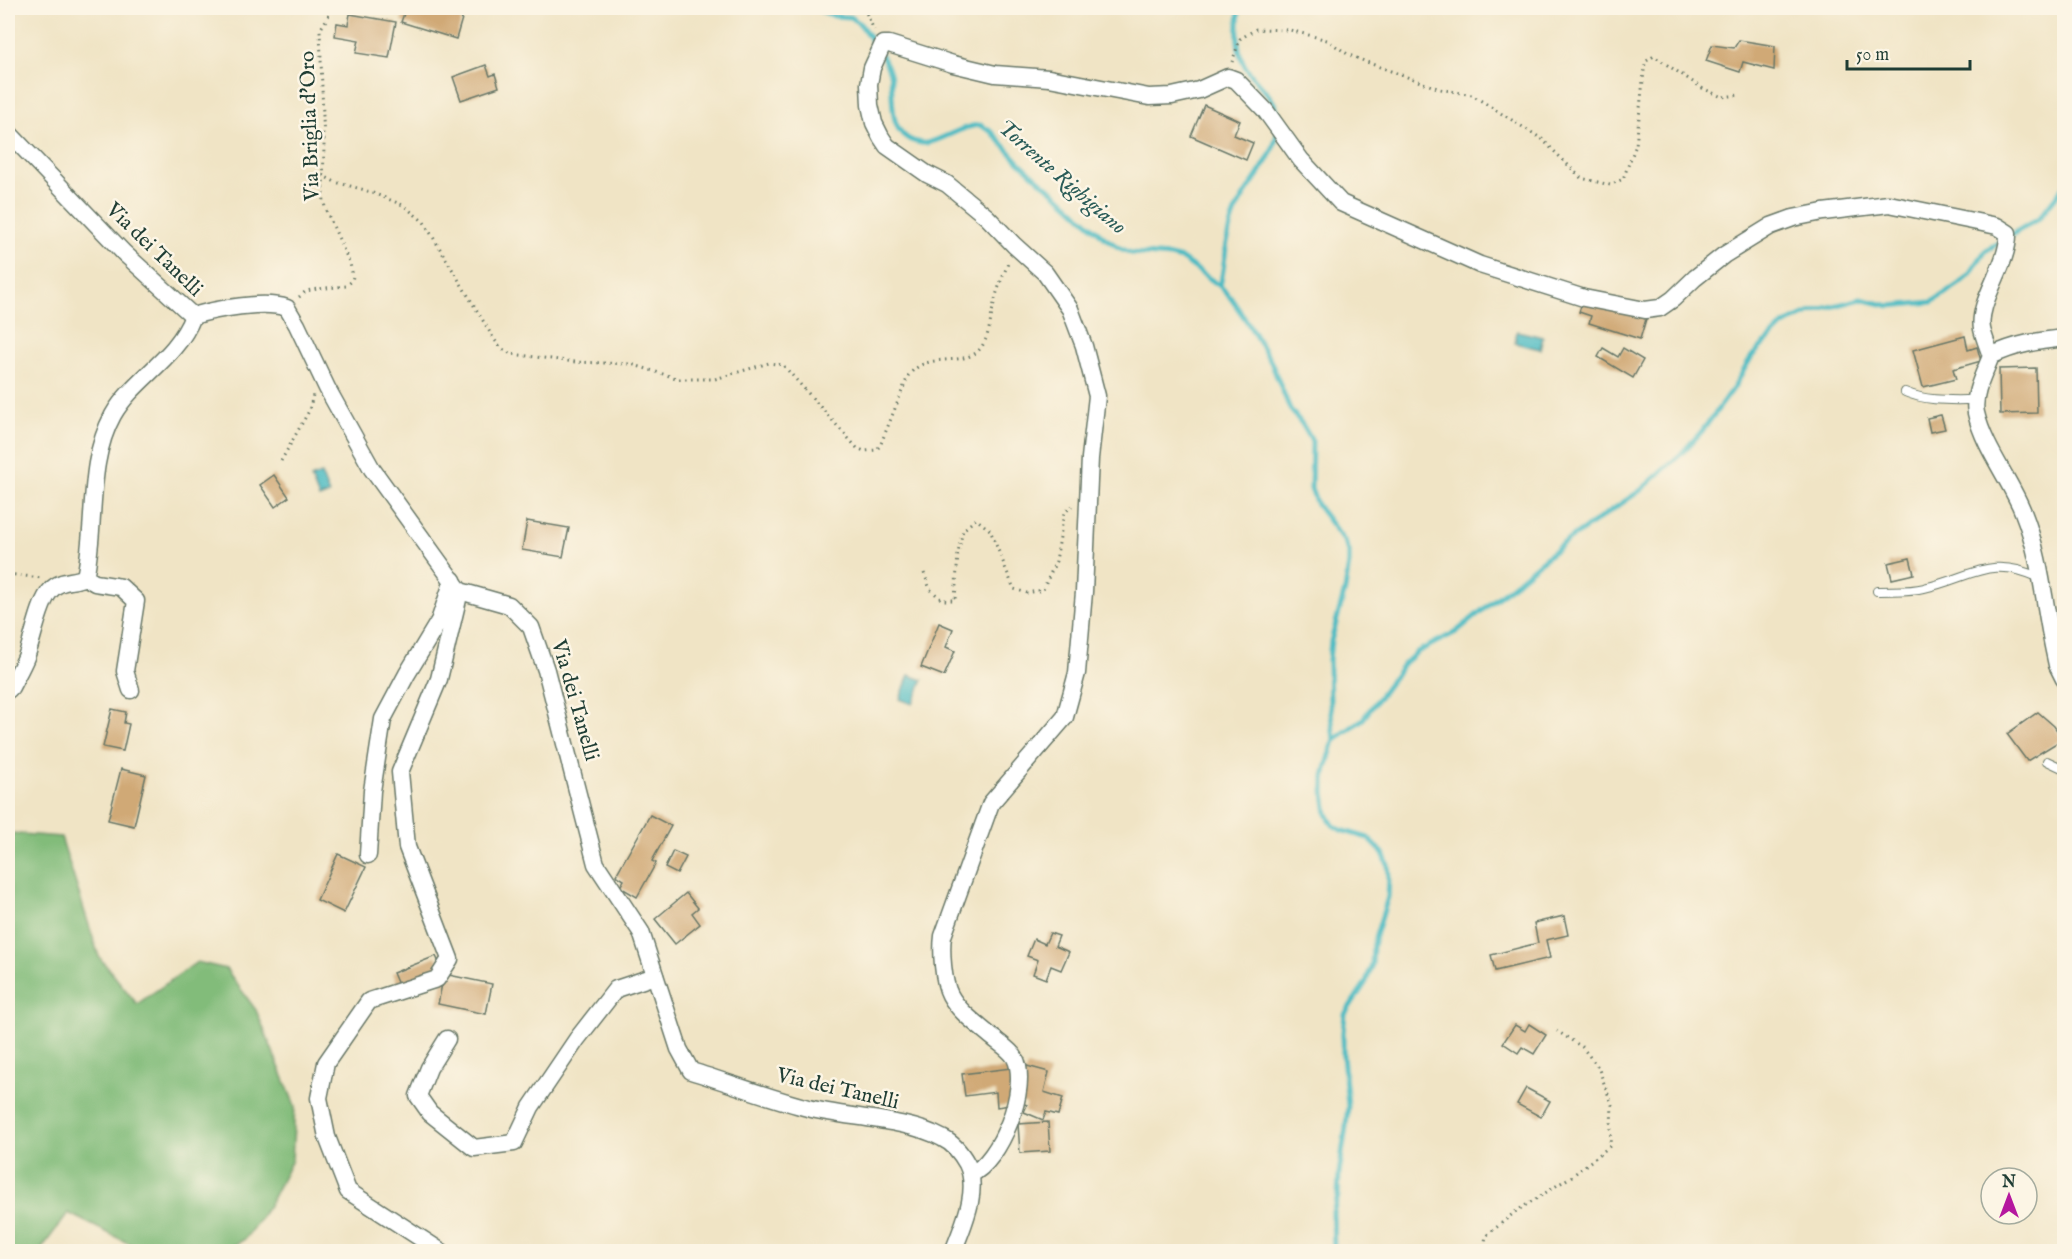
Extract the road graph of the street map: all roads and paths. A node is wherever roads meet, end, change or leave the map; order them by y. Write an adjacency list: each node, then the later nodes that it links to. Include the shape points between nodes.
1 (340, 8): 7 (path, Via Briglia d'Oro, via 332,10 320,30)
2 (864, 8): 3 (path)
3 (883, 44): 4 (street, via 995,74 1049,78 1149,97 1199,90); 8 (street, via 869,84 870,105 880,137 887,146 947,184)
4 (1228, 77): 5 (path, via 1240,39 1256,29 1290,30 1327,40 1349,55 1377,66 1440,89 1472,95 1542,139 1581,178 1610,185 1623,179 1636,145 1645,62 1654,56 1702,88 1722,97); 12 (street, via 1236,80 1265,110 1301,160 1341,203 1480,265 1584,298 1645,310 1660,308 1724,255 1771,226 1793,218 1889,204 1997,226 2008,233 2008,243 1982,318)
5 (1739, 95)
6 (8, 132): 10 (street, Via dei Tanelli, via 124,252)
7 (322, 175): 8 (path, via 403,205 424,222 494,339 511,354 631,364 693,380 715,379 777,363 857,448 869,452 880,446 914,369 931,361 967,357 980,348 987,337 995,298); 9 (path, Via Briglia d'Oro, via 325,208 350,264 352,281 346,286 306,291)
8 (1014, 245): 17 (street, via 1044,273 1070,309 1084,346 1097,396)
9 (287, 308): 10 (street, Via dei Tanelli, via 266,305); 13 (street)
10 (193, 316): 20 (street, via 180,341 113,416 97,466)
11 (2064, 338): 12 (street, via 2010,346)
12 (1991, 356): 15 (street)
13 (319, 370): 16 (path, via 309,411); 23 (street, via 372,469)
14 (1905, 392): 15 (lane, via 1918,398)
15 (1976, 400): 21 (street, via 1975,411 1984,436 2023,512)
16 (281, 461)
17 (1089, 502): 18 (path, via 1077,503 1064,513 1056,561 1043,590 1014,589 990,530 976,519 963,530 955,600 942,600 930,589); 35 (street, via 1077,673 1065,717 991,802 943,936 941,952 950,994 967,1016 1014,1055 1018,1064 1018,1095 1002,1140 979,1171)
18 (924, 573)
19 (8, 574): 22 (path)
20 (85, 577): 22 (street); 27 (street, via 95,583 121,587 136,601 125,671)
21 (2043, 579): 24 (lane, via 2021,569 1996,567 1922,589); 25 (street, via 2054,651)
22 (63, 581): 26 (street, via 49,591 26,656)
23 (456, 585): 30 (street, via 383,719 372,791); 31 (street, Via dei Tanelli, via 509,605 531,627 546,670 596,864 641,932); 37 (street, via 440,679 400,772 407,847 450,959 437,979 369,1001 326,1063 319,1098 327,1137 348,1191)
24 (1877, 591)
25 (2064, 679)
26 (8, 690)
27 (130, 690)
28 (2047, 761): 29 (lane)
29 (2064, 769)
30 (369, 855)
31 (655, 976): 33 (street, via 616,989 531,1107 514,1143 474,1148 430,1113 418,1096); 35 (street, Via dei Tanelli, via 679,1049 691,1071 808,1108 911,1127 942,1138 958,1149)
32 (1557, 1031): 39 (path, via 1582,1047 1598,1067 1612,1105 1610,1146 1515,1212 1486,1236)
33 (447, 1039)
34 (8, 1071): 36 (path, via 12,1106)
35 (971, 1174): 38 (street, via 967,1213)
36 (8, 1187)
37 (442, 1251)
38 (953, 1251)
39 (1483, 1251)

